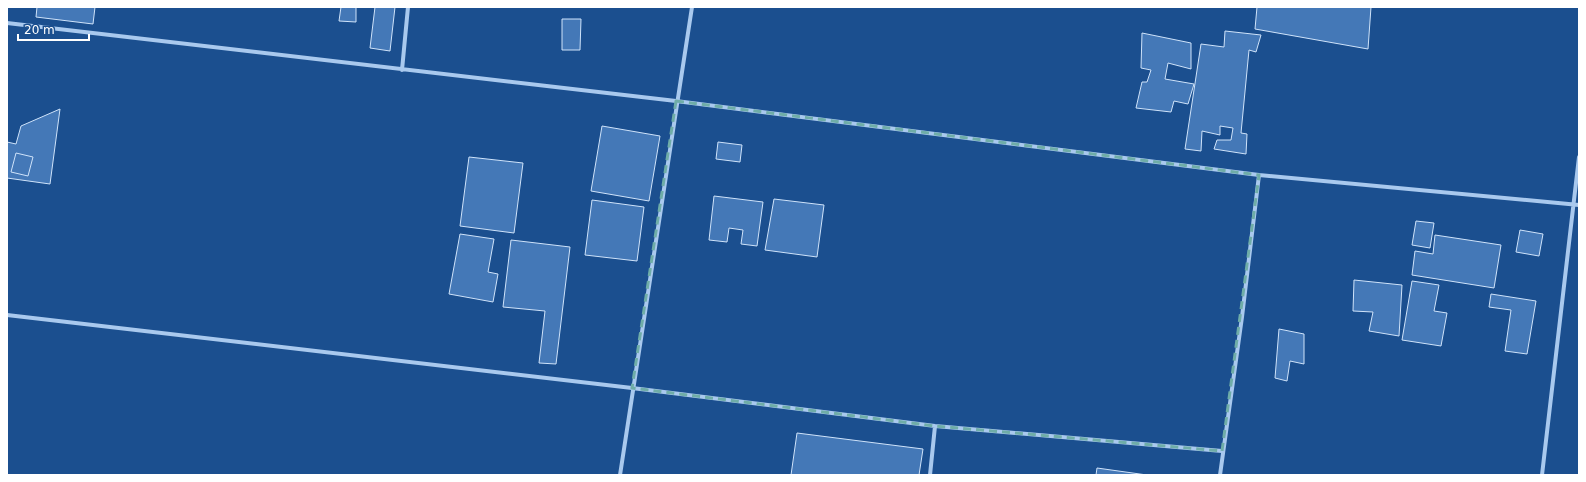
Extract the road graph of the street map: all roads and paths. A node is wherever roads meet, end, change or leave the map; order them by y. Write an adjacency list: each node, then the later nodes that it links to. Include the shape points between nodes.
1 (408, 7): 4 (street)
2 (692, 7): 5 (street)
3 (7, 23): 4 (street)
4 (402, 70): 5 (street)
5 (676, 101): 7 (street); 11 (street)
6 (1579, 157): 8 (street)
7 (1259, 175): 8 (street); 13 (street)
8 (1573, 204): 9 (street); 17 (street)
9 (1579, 205)
10 (7, 315): 11 (street)
11 (632, 388): 12 (street); 14 (street)
12 (935, 426): 13 (street); 15 (street)
13 (1222, 452): 16 (street)
14 (620, 475)
15 (930, 475)
16 (1220, 475)
17 (1542, 475)

